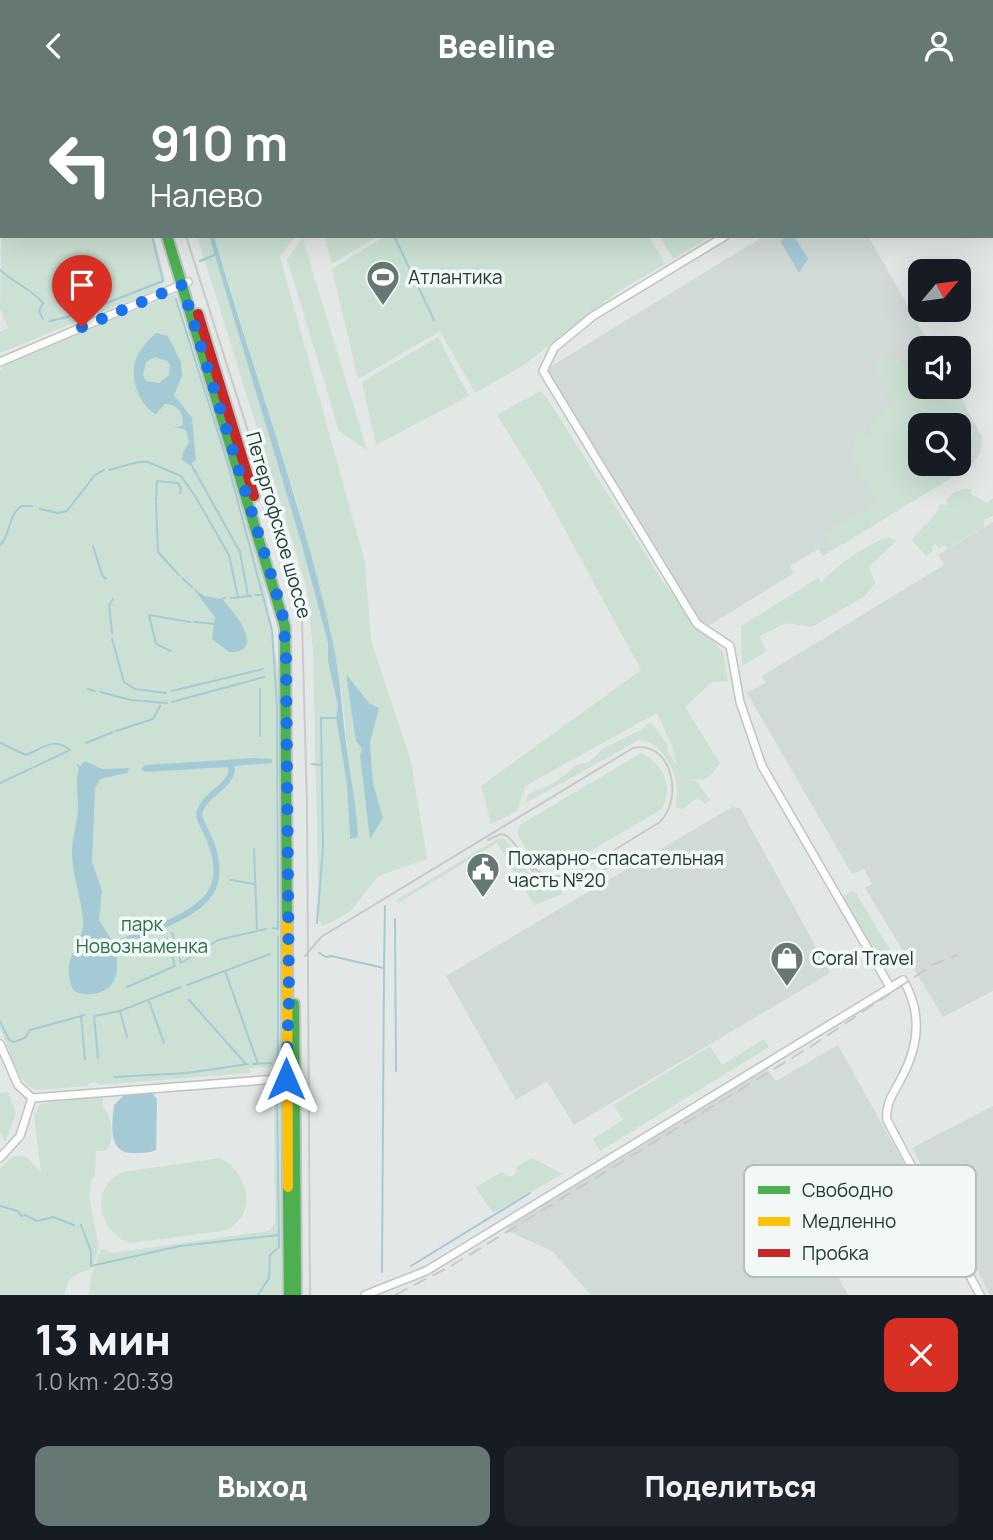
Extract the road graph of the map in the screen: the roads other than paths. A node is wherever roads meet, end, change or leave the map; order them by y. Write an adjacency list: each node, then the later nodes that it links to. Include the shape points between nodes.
1 (168, 238): 4 (main road, Петергофское шоссе)
2 (174, 238): 4 (main road, Петергофское шоссе)
3 (722, 238): 6 (street, via 593,316 554,348 542,371 697,624 730,646 740,702 762,767)
4 (185, 283): 5 (street); 8 (main road, Петергофское шоссе, via 285,627)
5 (0, 362)
6 (890, 987): 11 (street, via 903,980 915,1011 917,1039 888,1103 887,1120); 15 (street, via 426,1271)
7 (0, 1044): 9 (street, via 18,1085)
8 (290, 1078): 9 (street); 13 (main road, Петергофское шоссе); 14 (main road, Петергофское шоссе)
9 (32, 1098): 10 (street, via 20,1136)
10 (0, 1158)
11 (911, 1165)
12 (970, 1277): 16 (street)
13 (289, 1295)
14 (296, 1295)
15 (366, 1295)
16 (980, 1295)

